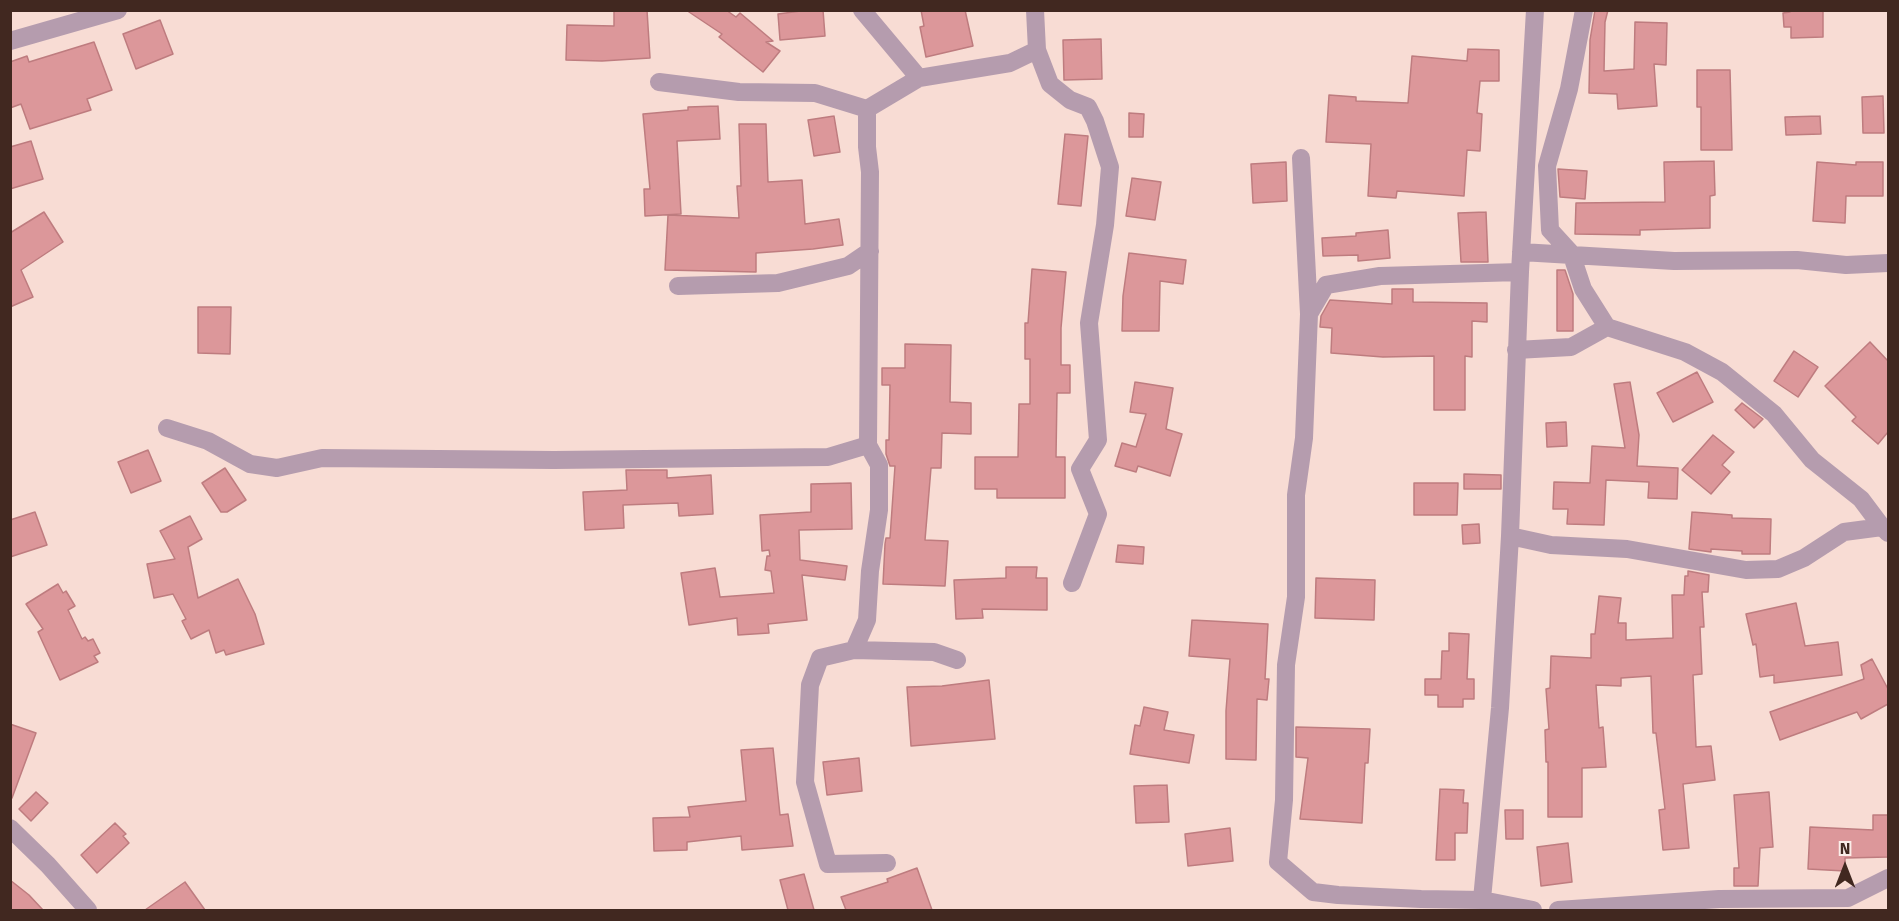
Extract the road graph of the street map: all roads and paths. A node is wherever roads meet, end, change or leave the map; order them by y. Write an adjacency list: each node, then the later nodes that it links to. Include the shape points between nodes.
1 (118, 10): 6 (street)
2 (862, 10): 8 (street)
3 (1035, 10): 7 (street)
4 (1535, 10): 11 (street)
5 (1584, 10): 13 (street, via 1569,89)
6 (10, 40)
7 (1037, 50): 8 (street, via 1010,63); 29 (street, via 1050,84 1088,107 1110,167 1089,323 1098,440 1080,469 1098,514)
8 (919, 78): 10 (street)
9 (659, 82): 10 (street, via 739,93 814,93)
10 (867, 109): 14 (street)
11 (1526, 155): 13 (street); 15 (street)
12 (1301, 158): 22 (street)
13 (1547, 166): 16 (street, via 1550,230)
14 (870, 251): 18 (street); 20 (street)
15 (1521, 252): 16 (street); 19 (street)
16 (1571, 253): 17 (street, via 1674,261 1797,260 1846,266); 23 (street, via 1583,289)
17 (1888, 263)
18 (848, 266): 20 (street); 21 (street, via 778,283)
19 (1520, 272): 22 (street, via 1380,276 1326,285); 24 (street)
20 (870, 279): 26 (street)
21 (678, 286)
22 (1310, 314): 35 (street, via 1304,438 1296,495 1296,597 1286,665 1284,800 1278,862 1313,892)
23 (1607, 327): 24 (street, via 1571,347); 27 (street, via 1685,352 1722,372 1774,414 1812,460 1862,499)
24 (1516, 350): 28 (street)
25 (167, 429): 26 (street, via 208,441 250,464 278,468 322,458 828,457)
26 (868, 445): 30 (street, via 879,465 879,510 867,620)
27 (1885, 530): 28 (street, via 1844,532 1804,558 1778,569 1746,570 1627,549 1551,546)
28 (1510, 536): 35 (street, via 1500,708)
29 (1072, 583)
30 (854, 650): 31 (street, via 934,652); 33 (street, via 820,658 810,685 805,782 828,864)
31 (957, 660)
32 (10, 828): 36 (street)
33 (887, 863)
34 (1888, 878): 38 (street, via 1848,898 1719,899)
35 (1481, 905): 37 (street)
36 (88, 910)
37 (1533, 910)
38 (1558, 910)

